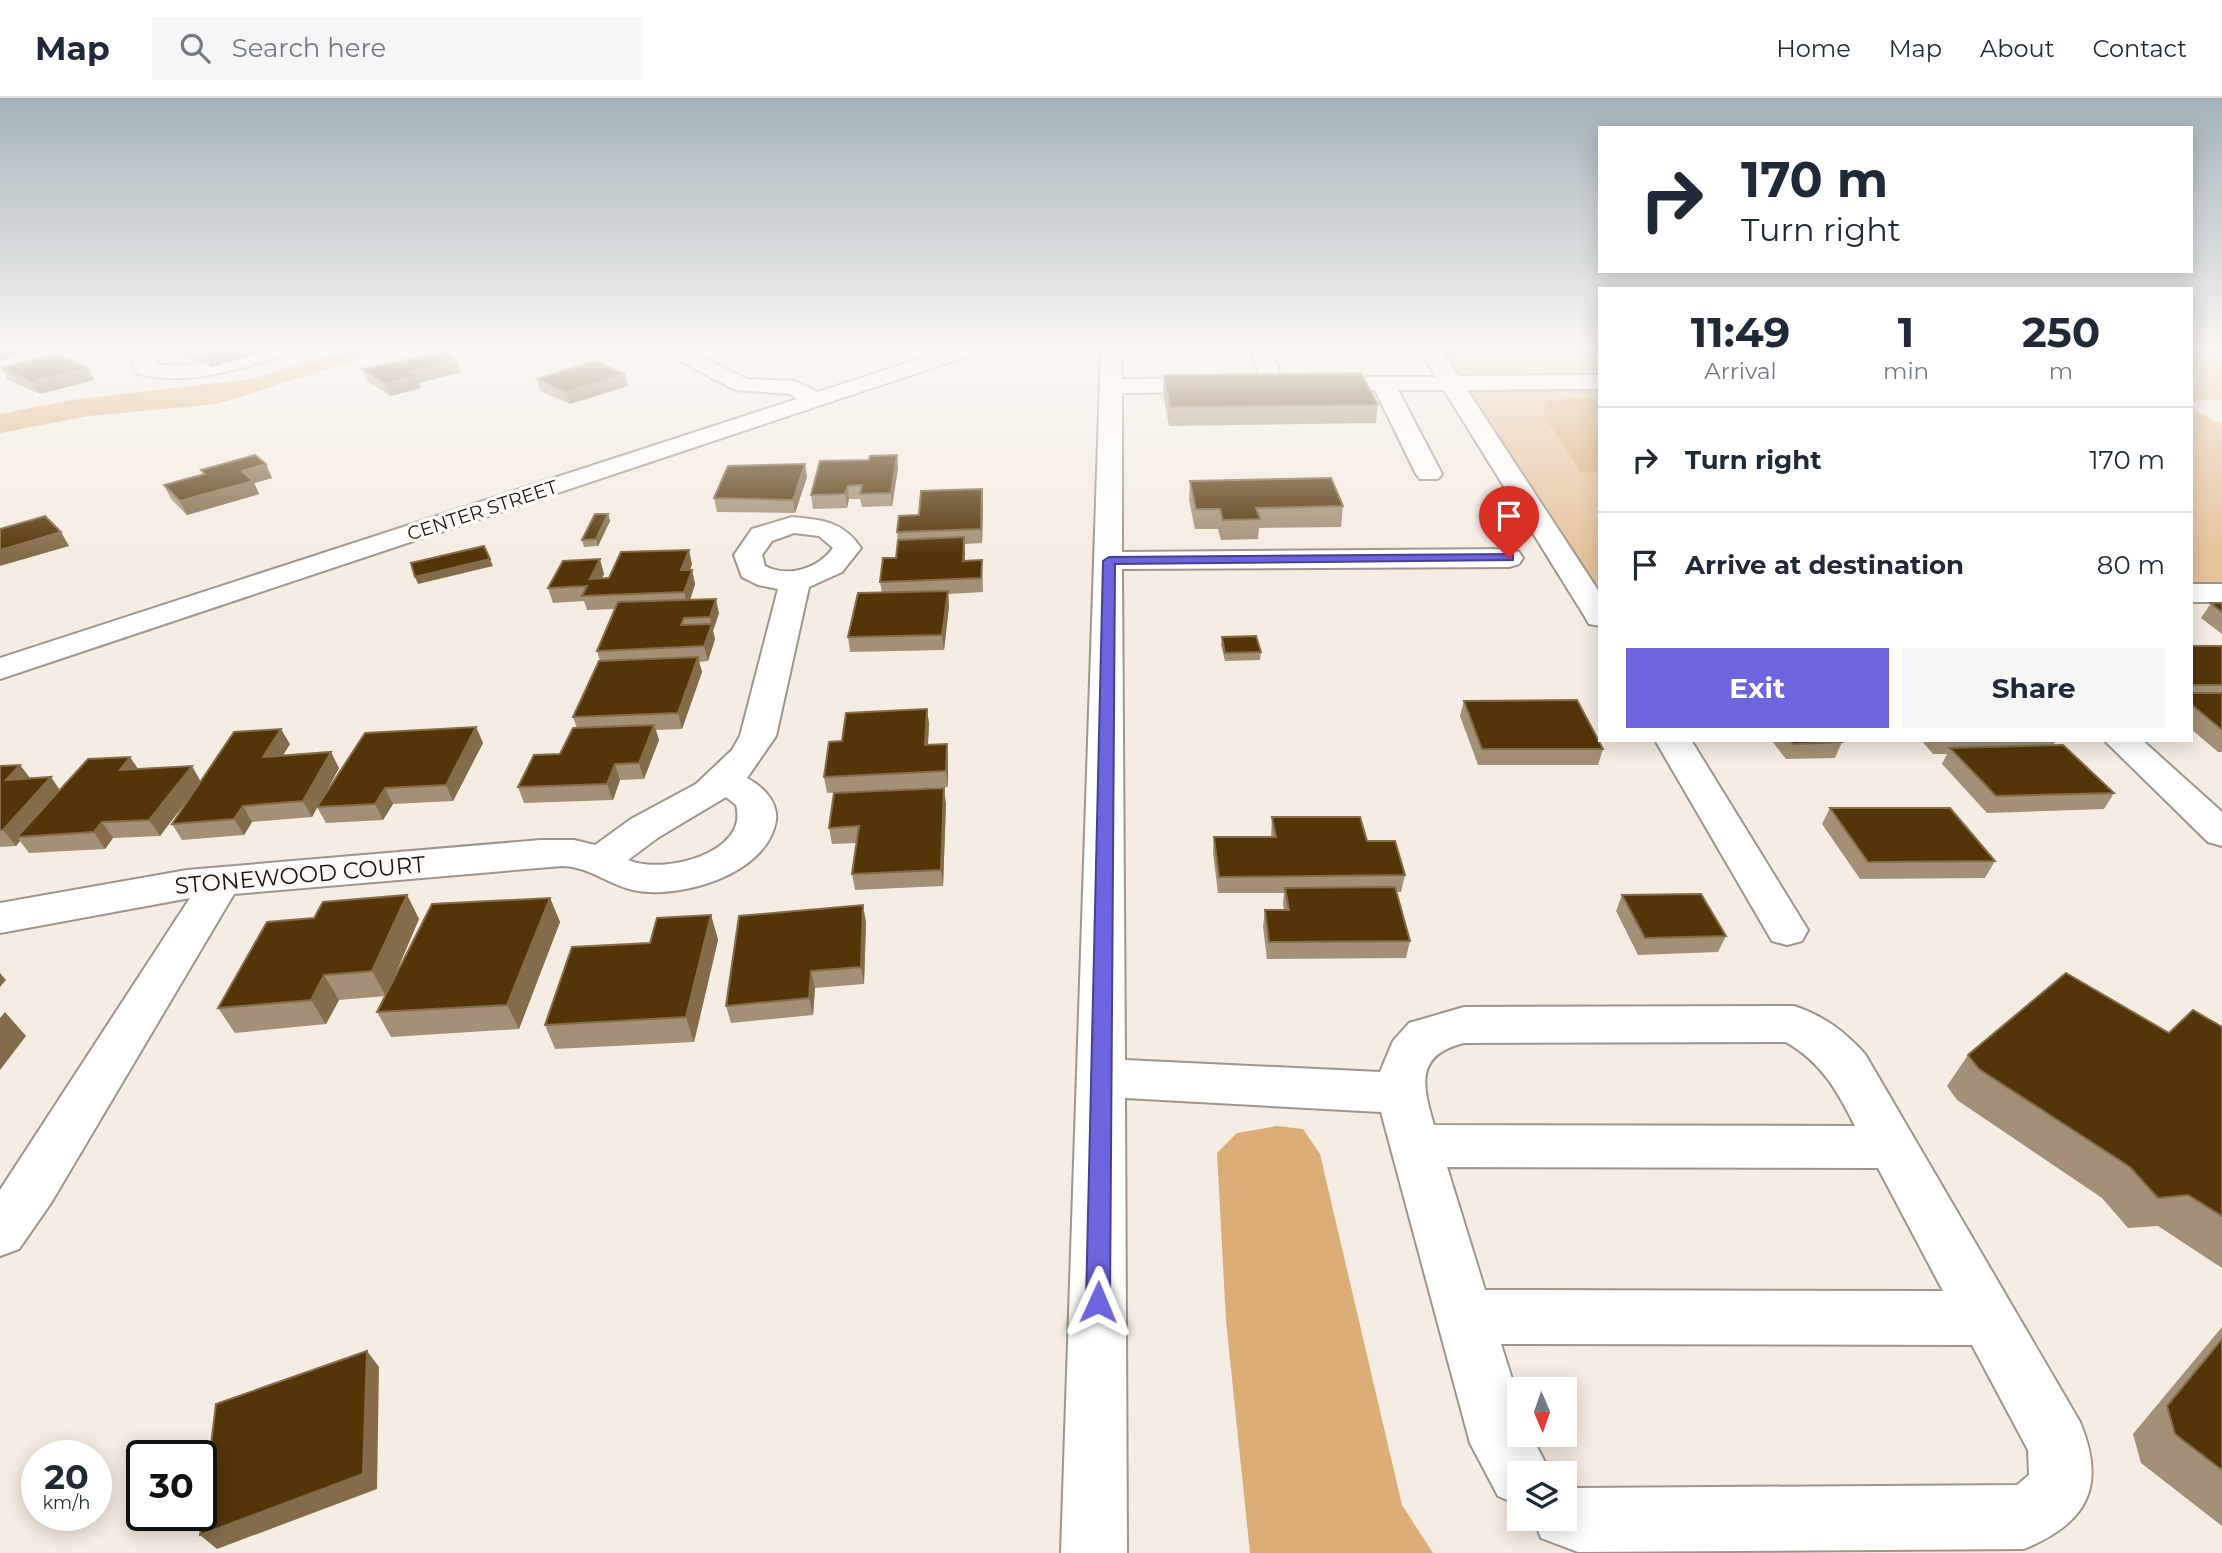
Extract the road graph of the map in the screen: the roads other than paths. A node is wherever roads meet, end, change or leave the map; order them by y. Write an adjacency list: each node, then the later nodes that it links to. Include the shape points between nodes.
1 (757, 419): 5 (street, CENTER STREET)
2 (1110, 419): 8 (street)
3 (1401, 419): 6 (street)
4 (1474, 419): 12 (street)
5 (754, 420): 13 (street, CENTER STREET)
6 (1429, 474)
7 (1509, 558): 8 (street)
8 (1109, 561): 22 (street)
9 (795, 582): 16 (street, via 758,736)
10 (2193, 593): 11 (street)
11 (2222, 593)
12 (1596, 605)
13 (0, 669)
14 (1674, 742): 21 (street)
15 (2123, 742): 17 (street)
16 (724, 781): 18 (street, via 703,798 645,828); 18 (street, STONEWOOD COURT, via 749,794 758,810 755,829 741,849 715,866 683,877 649,879 620,873)
17 (2222, 833)
18 (601, 861): 19 (street, STONEWOOD COURT, via 575,853 541,853)
19 (221, 881): 20 (street, STONEWOOD COURT); 26 (street, via 33,1187)
20 (0, 918)
21 (1787, 930)
22 (1102, 1078): 23 (street); 31 (street)
23 (1400, 1093): 24 (street); 25 (street, via 1404,1068 1425,1037 1464,1025 1794,1024 1825,1042 1847,1067)
24 (1415, 1146): 25 (street); 27 (street)
25 (1892, 1147): 28 (street)
26 (0, 1232)
27 (1464, 1317): 28 (street); 29 (street, via 1501,1443)
28 (1987, 1318): 30 (street, via 2058,1444 2061,1484 2050,1502 2024,1517)
29 (1513, 1461)
30 (1577, 1520)
31 (1094, 1553)

